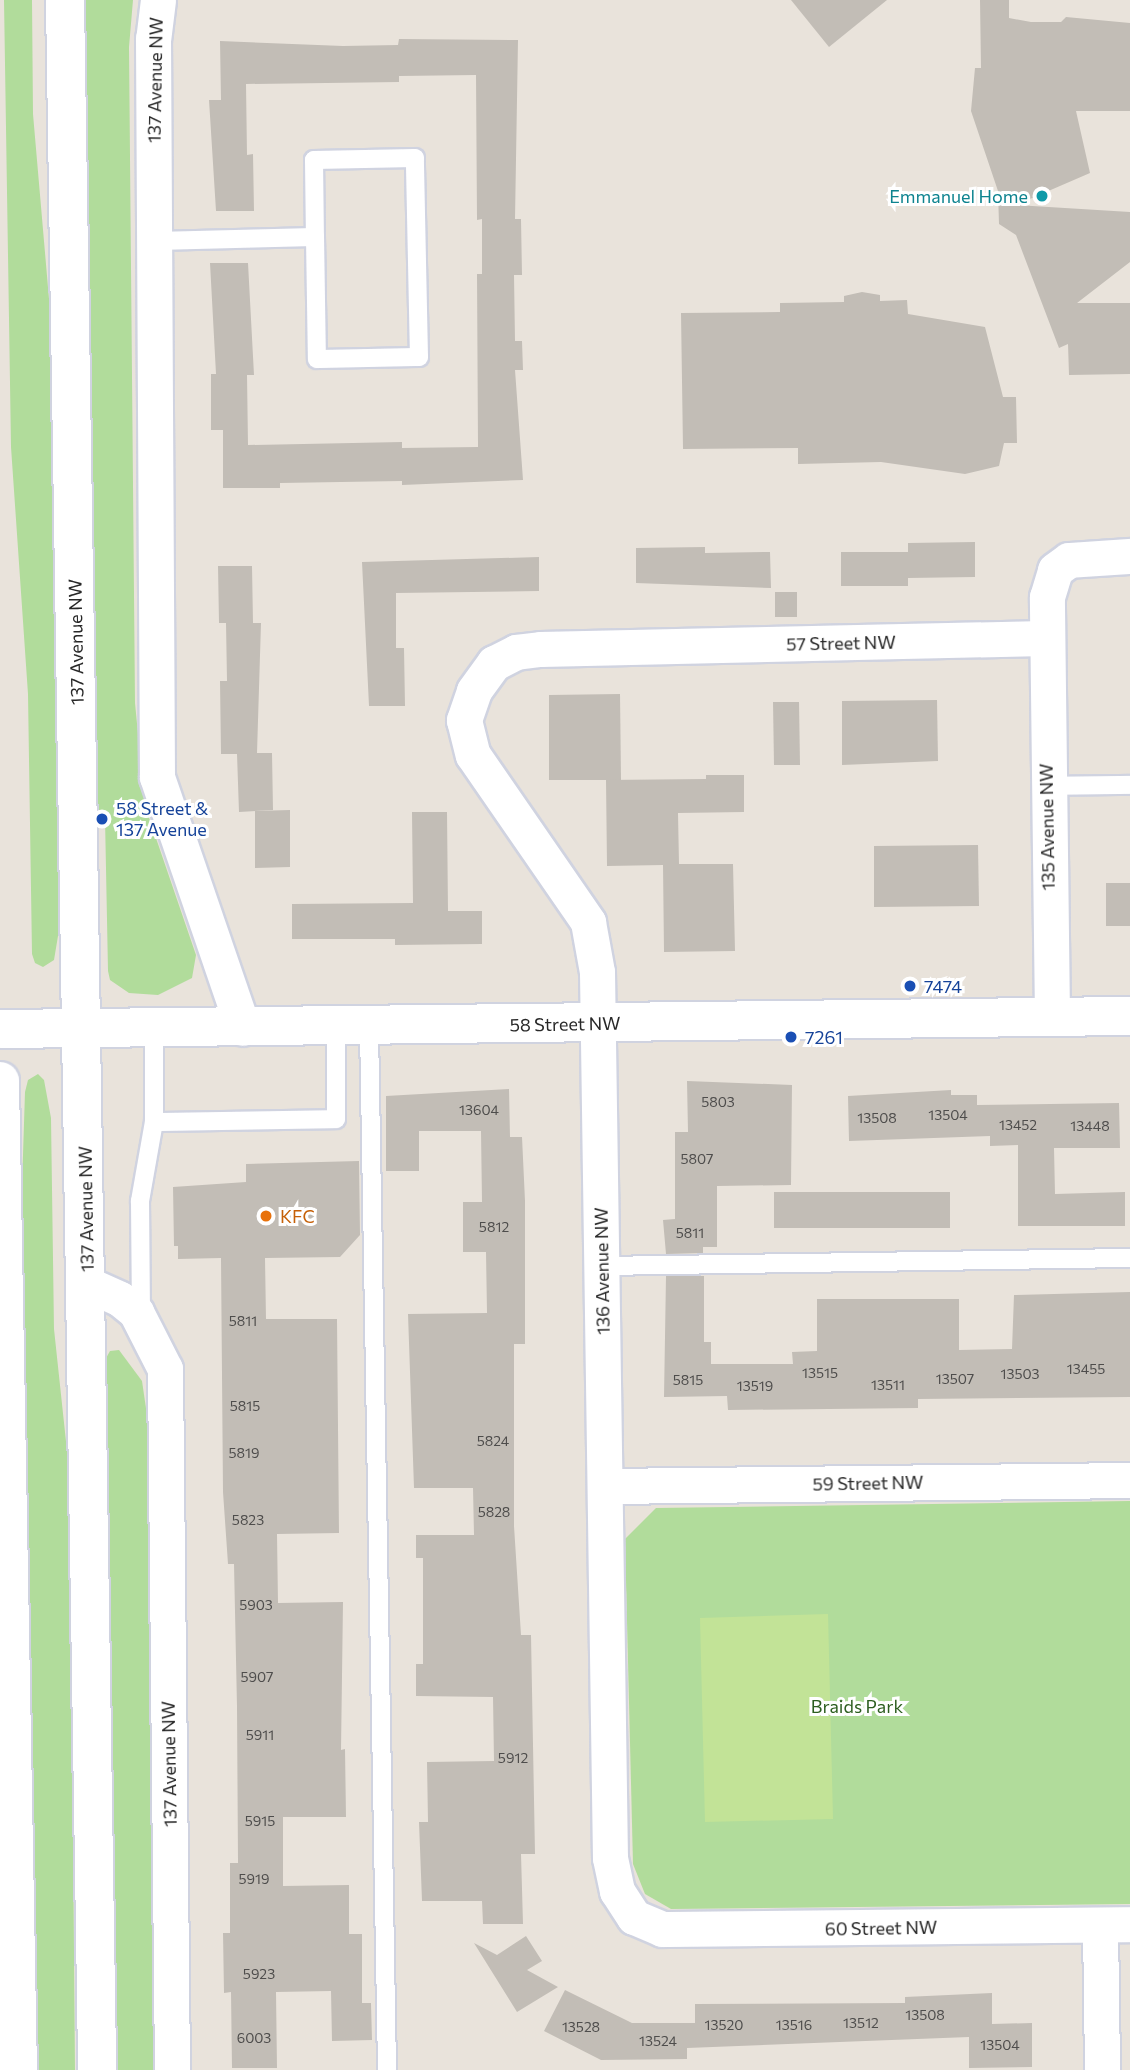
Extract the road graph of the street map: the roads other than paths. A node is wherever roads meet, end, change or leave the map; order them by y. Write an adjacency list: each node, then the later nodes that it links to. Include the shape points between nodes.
1 (65, 0): 17 (main road, 137 Avenue NW)
2 (158, 0): 4 (street, 137 Avenue NW, via 153,38)
3 (315, 237): 3 (lane, via 317,359 418,357 415,158 314,160); 4 (lane)
4 (155, 241): 14 (street, 137 Avenue NW, via 158,776)
5 (1130, 556): 6 (street, via 1069,560 1055,570 1047,597)
6 (1044, 638): 7 (street, 57 Street NW, via 540,649 516,652); 9 (street, 135 Avenue NW)
7 (494, 663): 12 (street, 136 Avenue NW, via 474,691 464,720 473,755 588,922 597,972)
8 (1130, 785): 9 (lane)
9 (1046, 786): 11 (street, 135 Avenue NW)
10 (1130, 1016): 11 (main road, 58 Street NW)
11 (1052, 1017): 12 (main road, 58 Street NW)
12 (599, 1023): 15 (main road, 58 Street NW); 21 (street, 136 Avenue NW)
13 (154, 1028): 14 (main road, 58 Street NW); 17 (main road, 58 Street NW); 19 (lane)
14 (243, 1028): 15 (main road, 58 Street NW)
15 (352, 1028): 19 (lane, via 336,1119); 31 (lane)
16 (0, 1029): 17 (main road, 58 Street NW)
17 (83, 1029): 22 (main road, 137 Avenue NW)
18 (0, 1081): 28 (main road)
19 (154, 1122): 23 (lane, via 140,1201)
20 (1130, 1258): 21 (lane)
21 (601, 1266): 25 (street, 136 Avenue NW)
22 (87, 1284): 23 (street, 137 Avenue NW, via 120,1299); 29 (main road, 137 Avenue NW)
23 (141, 1320): 30 (street, 137 Avenue NW, via 165,1368)
24 (1130, 1480): 25 (street, 59 Street NW)
25 (605, 1486): 26 (street, 136 Avenue NW, via 610,1858 617,1891)
26 (634, 1917): 27 (street, 60 Street NW, via 662,1929 698,1931)
27 (1115, 1924): 32 (street)
28 (18, 2070)
29 (97, 2070)
30 (172, 2070)
31 (387, 2070)
32 (1102, 2070)

